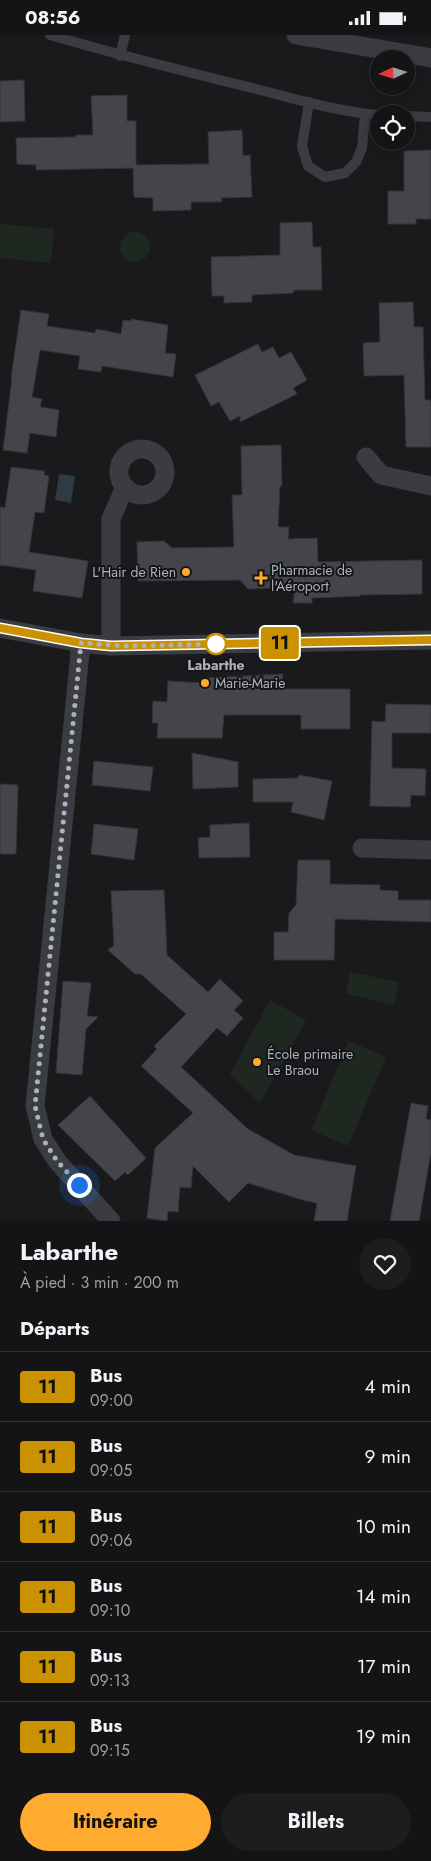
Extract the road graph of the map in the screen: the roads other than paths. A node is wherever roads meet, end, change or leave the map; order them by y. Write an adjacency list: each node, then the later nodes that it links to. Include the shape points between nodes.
1 (50, 35): 4 (lane)
2 (125, 35): 4 (lane)
3 (296, 35): 5 (street)
4 (120, 56): 6 (lane)
5 (431, 58)
6 (309, 102): 7 (lane); 7 (lane, via 302,146 308,166 325,177 345,173 356,162 362,148)
7 (364, 114): 8 (lane)
8 (370, 114)
9 (415, 116): 10 (lane)
10 (431, 117)
11 (366, 457): 12 (street, via 381,475)
12 (431, 486)
13 (125, 487): 17 (street, via 111,519)
14 (0, 628): 16 (street)
15 (431, 640): 17 (street)
16 (81, 643): 17 (street); 20 (street, via 35,1106 43,1139 57,1161)
17 (111, 646)
18 (362, 848): 19 (street)
19 (431, 850)
20 (112, 1221)

